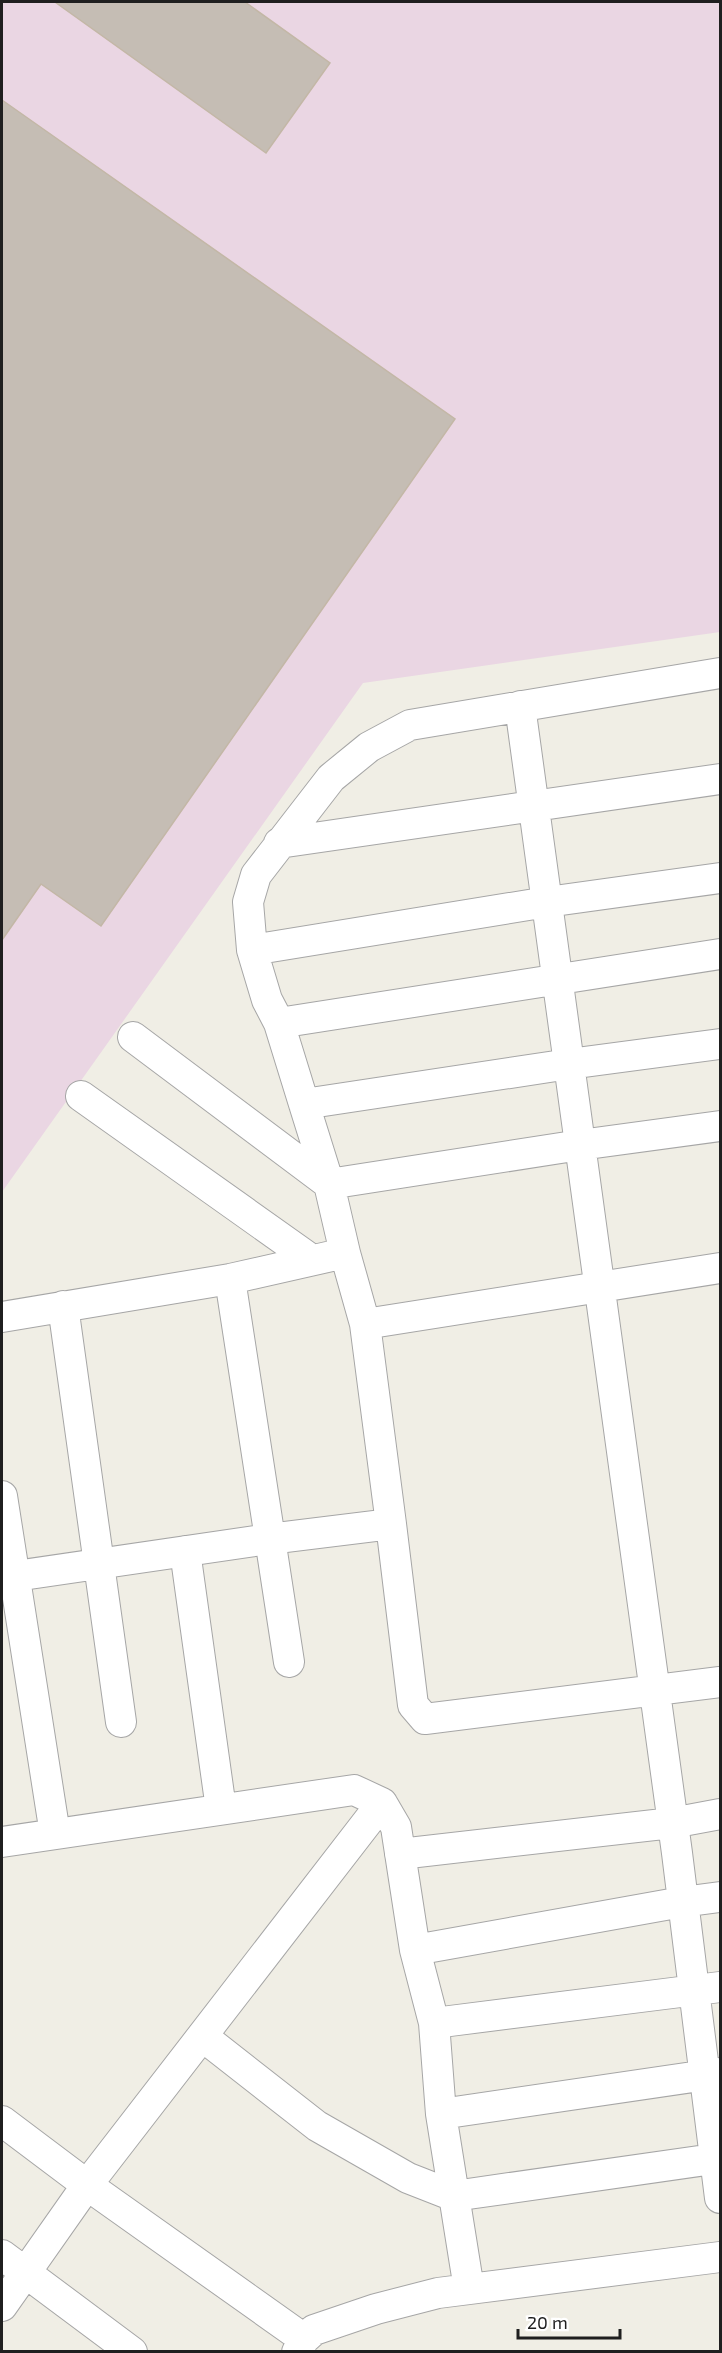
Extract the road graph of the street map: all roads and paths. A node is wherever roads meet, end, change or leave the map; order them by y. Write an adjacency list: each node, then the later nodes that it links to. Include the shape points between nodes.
1 (720, 673): 2 (street)
2 (520, 706): 4 (street); 5 (street, via 410,724 369,747 331,778)
3 (720, 779): 4 (street)
4 (534, 808): 5 (street); 7 (street)
5 (279, 843): 8 (street, via 256,875 248,902)
6 (720, 878): 7 (street)
7 (547, 902): 8 (street); 10 (street)
8 (252, 950): 11 (street, via 267,1000)
9 (720, 954): 10 (street)
10 (557, 978): 11 (street); 14 (street)
11 (279, 1023): 16 (street)
12 (133, 1038): 19 (street)
13 (720, 1044): 14 (street)
14 (569, 1064): 16 (street); 18 (street)
15 (81, 1096): 21 (street)
16 (304, 1104): 19 (street)
17 (720, 1126): 18 (street)
18 (580, 1145): 19 (street); 24 (street)
19 (329, 1184): 20 (street)
20 (345, 1253): 21 (street); 27 (street)
21 (312, 1260): 23 (street)
22 (720, 1268): 24 (street)
23 (230, 1279): 25 (street); 30 (street)
24 (599, 1288): 27 (street); 36 (street)
25 (63, 1306): 26 (street); 32 (street)
26 (2, 1317)
27 (364, 1324): 29 (street)
28 (2, 1496): 33 (street)
29 (391, 1524): 30 (street); 36 (street, via 413,1705 425,1719)
30 (269, 1539): 31 (street); 34 (street)
31 (185, 1551): 32 (street); 39 (street)
32 (100, 1565): 33 (street); 37 (street)
33 (7, 1577): 42 (street)
34 (289, 1662)
35 (720, 1682): 36 (street)
36 (654, 1691): 41 (street)
37 (121, 1722)
38 (382, 1803): 39 (street, via 354,1790); 44 (street, via 396,1827); 50 (street)
39 (221, 1809): 42 (street)
40 (720, 1814): 41 (street)
41 (672, 1823): 44 (street); 46 (street)
42 (55, 1834): 43 (street)
43 (2, 1842)
44 (400, 1854): 47 (street)
45 (720, 1897): 46 (street)
46 (682, 1902): 47 (street); 48 (street)
47 (415, 1950): 49 (street)
48 (707, 1989): 49 (street); 51 (street)
49 (434, 2023): 52 (street)
50 (202, 2036): 55 (street); 56 (street, via 317,2126 408,2178)
51 (713, 2075): 52 (street); 54 (street)
52 (441, 2114): 56 (street)
53 (2, 2121): 55 (street)
54 (718, 2159): 56 (street); 57 (street)
55 (87, 2185): 60 (street); 63 (street)
56 (454, 2196): 61 (street)
57 (720, 2198)
58 (2, 2255): 60 (street)
59 (720, 2257): 61 (street)
60 (26, 2272): 62 (street); 64 (street)
61 (469, 2289): 63 (street, via 438,2292 376,2309 314,2330)
62 (2, 2306)
63 (301, 2345)
64 (132, 2352)

